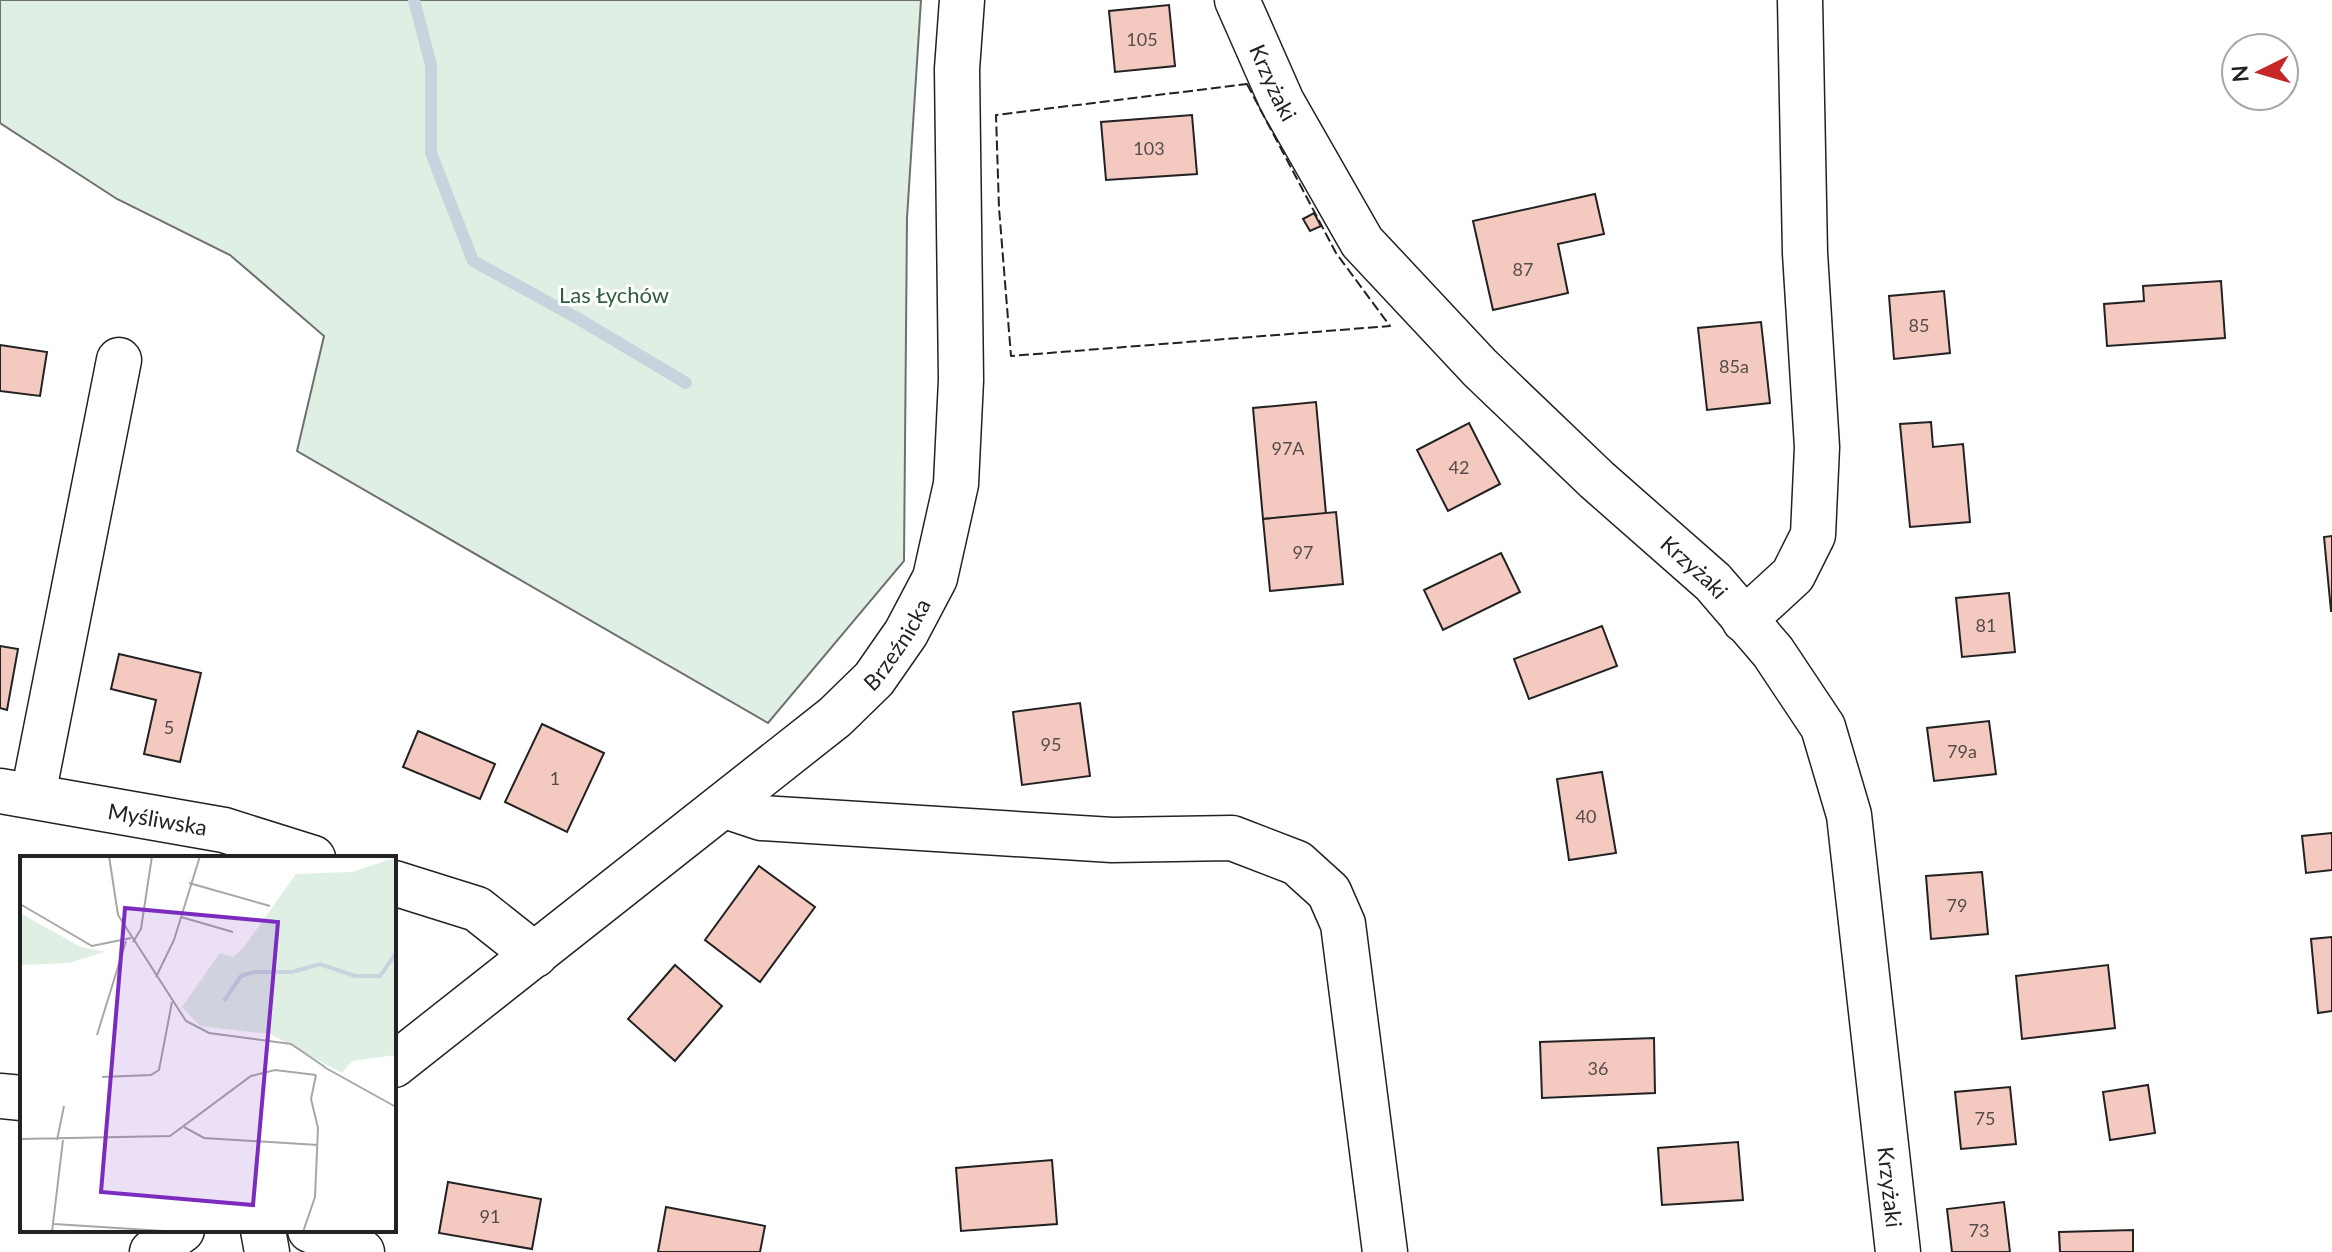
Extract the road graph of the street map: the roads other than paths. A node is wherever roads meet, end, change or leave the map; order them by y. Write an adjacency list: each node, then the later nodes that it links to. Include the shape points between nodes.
1 (962, 0): 7 (street, Brzeźnicka, via 957,69 961,380 956,484 935,578 874,679)
2 (1237, 0): 5 (street, Krzyżaki, via 1282,102 1362,242 1480,368 1713,582)
3 (1800, 0): 5 (street, via 1805,253 1817,447 1813,535 1793,575)
4 (119, 360): 6 (street)
5 (1744, 620): 21 (street, Krzyżaki, via 1773,652 1823,727 1849,815)
6 (16, 793): 8 (street, Myśliwska, via 224,830)
7 (725, 806): 10 (street, Brzeźnicka); 20 (street, via 761,818 1112,840 1232,838 1297,863 1329,892 1343,924)
8 (307, 856)
9 (396, 884): 10 (street, via 477,909)
10 (535, 955): 11 (street, Brzeźnicka)
11 (396, 1063)
12 (0, 1096): 13 (street)
13 (20, 1098)
14 (179, 1232): 17 (street)
15 (263, 1232): 18 (street)
16 (315, 1232): 19 (street)
17 (152, 1252)
18 (267, 1252)
19 (362, 1252)
20 (1385, 1252)
21 (1898, 1252)

